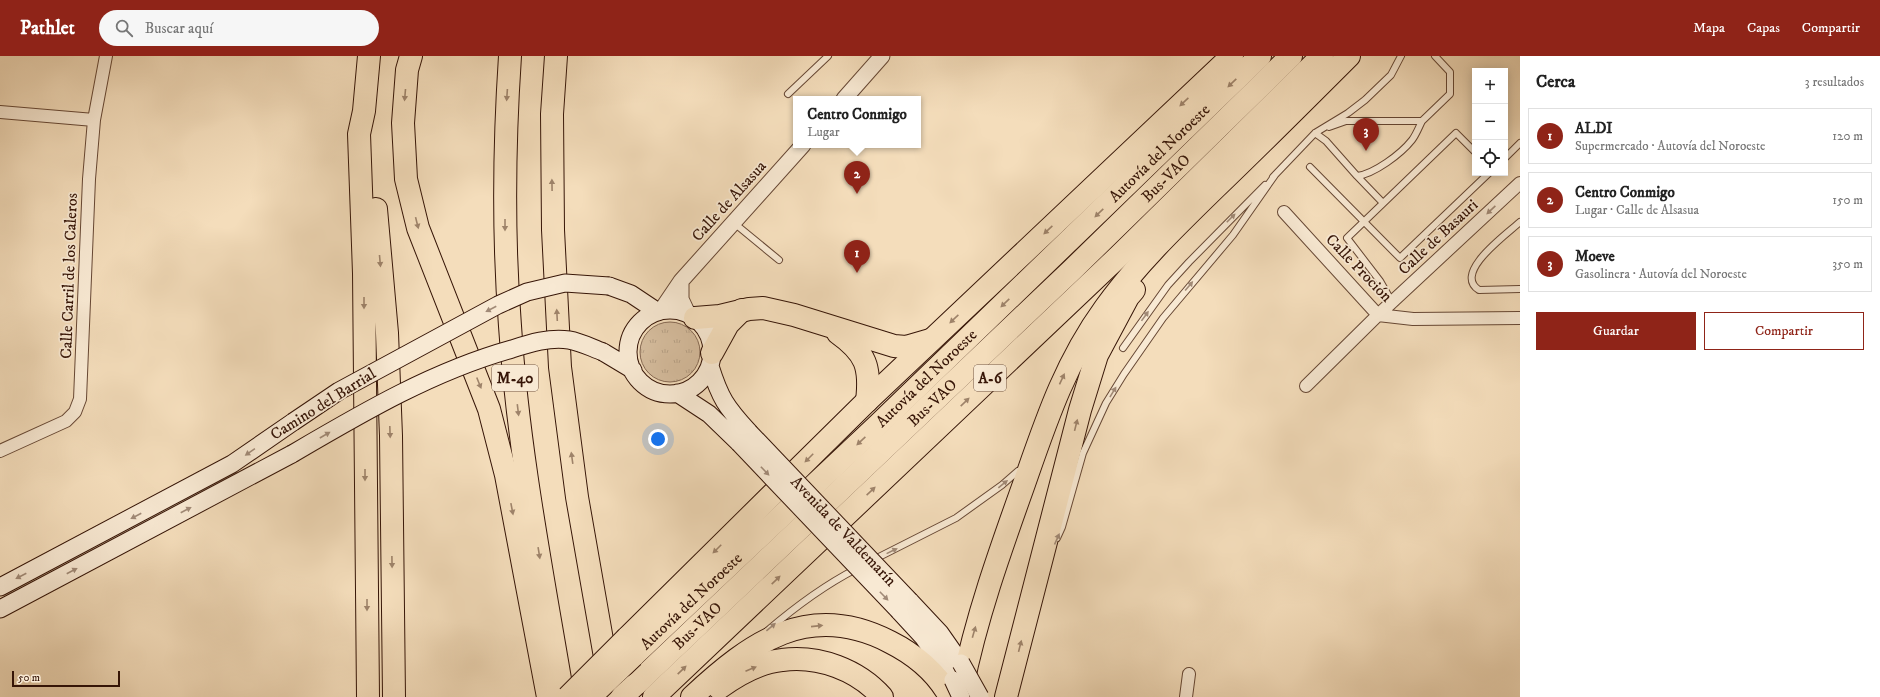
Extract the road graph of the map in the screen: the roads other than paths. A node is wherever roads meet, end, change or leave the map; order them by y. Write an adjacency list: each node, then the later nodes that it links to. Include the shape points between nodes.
1 (106, 56): 20 (street, Calle Carril de los Caleros)
2 (369, 56): 18 (highway)
3 (410, 56): 73 (highway, one-way to 73, via 403,123 406,179 418,228 489,409 506,475)
4 (510, 56): 74 (highway, M-40, one-way to 74, via 506,113 505,229 510,327 529,492)
5 (556, 56): 57 (highway, M-40, one-way to 5, via 560,368 553,238 552,114)
6 (828, 56): 16 (lane)
7 (1232, 56): 47 (highway, one-way to 47)
8 (1260, 56): 66 (highway, Autovía del Noroeste / A-6, one-way to 66, via 878,425)
9 (1291, 56): 70 (highway, Bus-VAO, via 1072,270)
10 (1322, 56): 78 (highway, A-6, one-way to 10, via 1114,260)
11 (1349, 56): 69 (highway, one-way to 11, via 1050,407 1069,365 1089,331 1105,307 1151,252)
12 (1363, 56): 61 (highway, one-way to 12, via 1080,410 1093,369 1128,297 1175,242)
13 (1401, 56): 22 (lane, via 1391,75 1364,100)
14 (1435, 56): 21 (lane, via 1450,72 1450,94)
15 (878, 57): 17 (street)
16 (788, 94)
17 (846, 96)
18 (364, 111): 71 (highway, one-way to 71, via 359,134 364,274); 72 (highway, one-way to 72, via 369,135 387,333 391,436)
19 (0, 112): 20 (street)
20 (94, 120): 55 (street, Calle Carril de los Caleros, via 80,399 75,412 66,421)
21 (1422, 121): 22 (lane, via 1346,121); 29 (lane, via 1412,140 1393,158 1366,175)
22 (1315, 133): 28 (lane); 29 (lane, via 1326,141)
23 (1520, 143): 26 (lane)
24 (800, 148): 36 (street, Calle de Alsasua)
25 (1472, 149): 32 (lane, via 1456,133)
26 (1508, 155)
27 (1310, 167): 34 (lane)
28 (1275, 175): 48 (lane, one-way to 28, via 1159,297 1189,262); 58 (lane, one-way to 28, via 1062,527 1083,453 1106,402 1163,318 1233,235)
29 (1357, 176): 32 (lane)
30 (1486, 176): 34 (lane, via 1400,258)
31 (1520, 183): 40 (street, Calle de Basauri, one-way to 40)
32 (1383, 203): 34 (lane)
33 (1284, 212): 43 (street, Calle Proción)
34 (1364, 222): 40 (lane, via 1347,238 1380,281)
35 (1520, 222): 39 (lane, via 1475,264 1471,278 1475,288 1480,290)
36 (734, 223): 37 (lane); 38 (street, Calle de Alsasua)
37 (779, 260)
38 (681, 281): 42 (street, Calle de Alsasua); 44 (street, via 681,299)
39 (1520, 290)
40 (1392, 302): 43 (street, Calle de Basauri)
41 (742, 310): 44 (highway, via 720,316); 46 (highway, via 756,308 778,311); 49 (highway, via 728,324)
42 (659, 312): 44 (main road, via 679,311); 50 (main road, via 641,323 632,335 629,349); 60 (main road, Camino del Barrial, one-way to 60, bridge, via 631,294 609,286 565,283 527,292 498,305 339,391 232,464)
43 (1378, 315): 45 (street, Calle Proción, via 1413,319); 51 (street, Calle de Basauri)
44 (691, 316): 49 (main road, via 701,324 709,337)
45 (1520, 318)
46 (829, 326): 47 (highway, via 894,346 906,347); 53 (highway, via 848,340 862,355 868,372)
47 (931, 340): 53 (highway)
48 (1123, 348)
49 (711, 360): 52 (main road, via 705,376 697,384); 54 (main road, Avenida de Valdemarín, via 719,394)
50 (633, 370): 52 (main road, via 644,384 652,389); 63 (main road, Camino del Barrial, one-way to 50, bridge, via 292,454 360,415 430,379 497,353 536,342 568,340 603,352)
51 (1306, 386)
52 (678, 393): 54 (main road, Avenida de Valdemarín)
53 (867, 401): 66 (highway, one-way to 66)
54 (744, 438): 62 (main road, Avenida de Valdemarín, bridge)
55 (0, 451)
56 (1018, 471): 64 (lane, one-way to 56, via 820,590 956,518 986,498)
57 (577, 497): 70 (highway); 77 (highway, M-40)
58 (1053, 547)
59 (1050, 554): 61 (lane)
60 (0, 587)
61 (1036, 587): 83 (highway, one-way to 61)
62 (905, 606): 69 (main road, Avenida de Valdemarín); 82 (main road, Avenida de Valdemarín, bridge, via 940,633)
63 (0, 609)
64 (763, 633)
65 (757, 638): 67 (lane)
66 (630, 647): 75 (highway, bridge); 76 (highway, Autovía del Noroeste / A-6, bridge)
67 (720, 671): 69 (highway, one-way to 69, via 756,645 791,629 828,625 858,628 898,646); 79 (highway)
68 (1189, 674): 84 (street)
69 (954, 692)
70 (627, 693)
71 (368, 697)
72 (394, 697)
73 (548, 697)
74 (563, 697)
75 (568, 697)
76 (590, 697)
77 (612, 697)
78 (654, 697)
79 (692, 697)
80 (706, 697): 81 (highway, one-way to 81, via 735,676 782,660 800,659 848,670 864,680)
81 (882, 697)
82 (980, 697)
83 (1006, 697)
84 (1186, 697)

